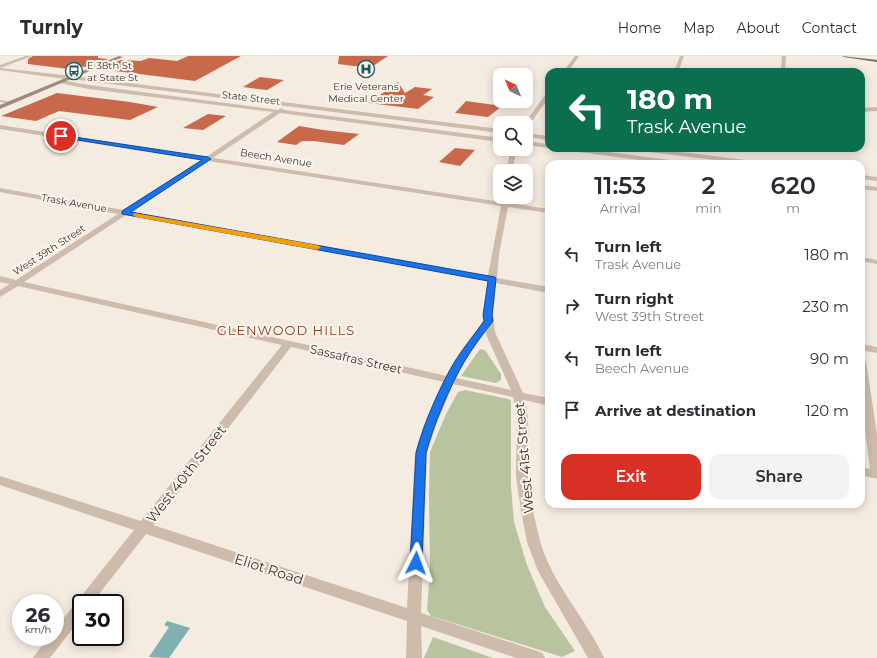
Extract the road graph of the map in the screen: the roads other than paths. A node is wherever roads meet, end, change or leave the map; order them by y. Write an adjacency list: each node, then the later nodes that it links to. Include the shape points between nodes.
1 (30, 56): 9 (street)
2 (577, 56): 10 (street)
3 (682, 56): 11 (street)
4 (784, 56): 12 (street)
5 (844, 56): 8 (main road)
6 (121, 57): 7 (main road); 14 (main road)
7 (129, 57)
8 (877, 61)
9 (0, 68): 14 (street, State Street)
10 (568, 68)
11 (678, 68)
12 (783, 68)
13 (0, 74): 15 (street, State Street)
14 (72, 78): 15 (main road); 19 (street, State Street)
15 (62, 82): 18 (main road); 23 (street, State Street)
16 (545, 99): 24 (street)
17 (0, 101): 18 (lane)
18 (11, 103): 20 (main road)
19 (289, 105): 23 (street, West 39th Street); 26 (street, State Street)
20 (0, 107)
21 (865, 110): 22 (street)
22 (877, 110)
23 (279, 112): 29 (street, State Street); 34 (street, West 39th Street)
24 (533, 116)
25 (0, 127): 34 (street, Beech Avenue)
26 (493, 130)
27 (533, 136): 28 (street)
28 (545, 137)
29 (493, 139)
30 (533, 144): 31 (street)
31 (545, 145)
32 (593, 152): 35 (street)
33 (666, 152): 36 (street)
34 (208, 159): 42 (street, Beech Avenue); 46 (street, West 39th Street)
35 (654, 160)
36 (730, 160)
37 (865, 177): 38 (street)
38 (877, 179)
39 (865, 188): 40 (street)
40 (877, 189)
41 (0, 190): 46 (street, Trask Avenue)
42 (493, 198)
43 (504, 204): 50 (street, West 41st Street)
44 (521, 204): 45 (street, Beech Avenue)
45 (545, 210)
46 (125, 213): 50 (street, Trask Avenue); 51 (street, West 39th Street)
47 (865, 260): 48 (street)
48 (877, 262)
49 (0, 279): 51 (street, Sassafras Street)
50 (492, 279): 52 (street, Trask Avenue); 54 (street, West 41st Street)
51 (17, 283): 53 (street, West 39th Street); 55 (street, Sassafras Street)
52 (545, 289)
53 (0, 294)
54 (488, 321): 58 (street, via 466,351); 60 (street, West 41st Street, via 490,332)
55 (288, 344): 58 (street, Sassafras Street); 65 (street, West 40th Street)
56 (865, 348): 57 (street)
57 (877, 350)
58 (450, 380): 60 (street, Sassafras Street); 67 (street, via 421,453)
59 (865, 390): 63 (street)
60 (518, 395): 61 (street, Sassafras Street); 72 (street, West 41st Street, via 523,414 522,476 534,542 542,566)
61 (545, 401)
62 (865, 472): 63 (street)
63 (877, 475)
64 (0, 480): 65 (street, Eliot Road)
65 (144, 528): 66 (street, West 40th Street); 67 (street, Eliot Road)
66 (91, 594)
67 (414, 617): 70 (street); 71 (street, Eliot Road)
68 (72, 618): 69 (street)
69 (41, 658)
70 (414, 658)
71 (537, 658)
72 (596, 658)

